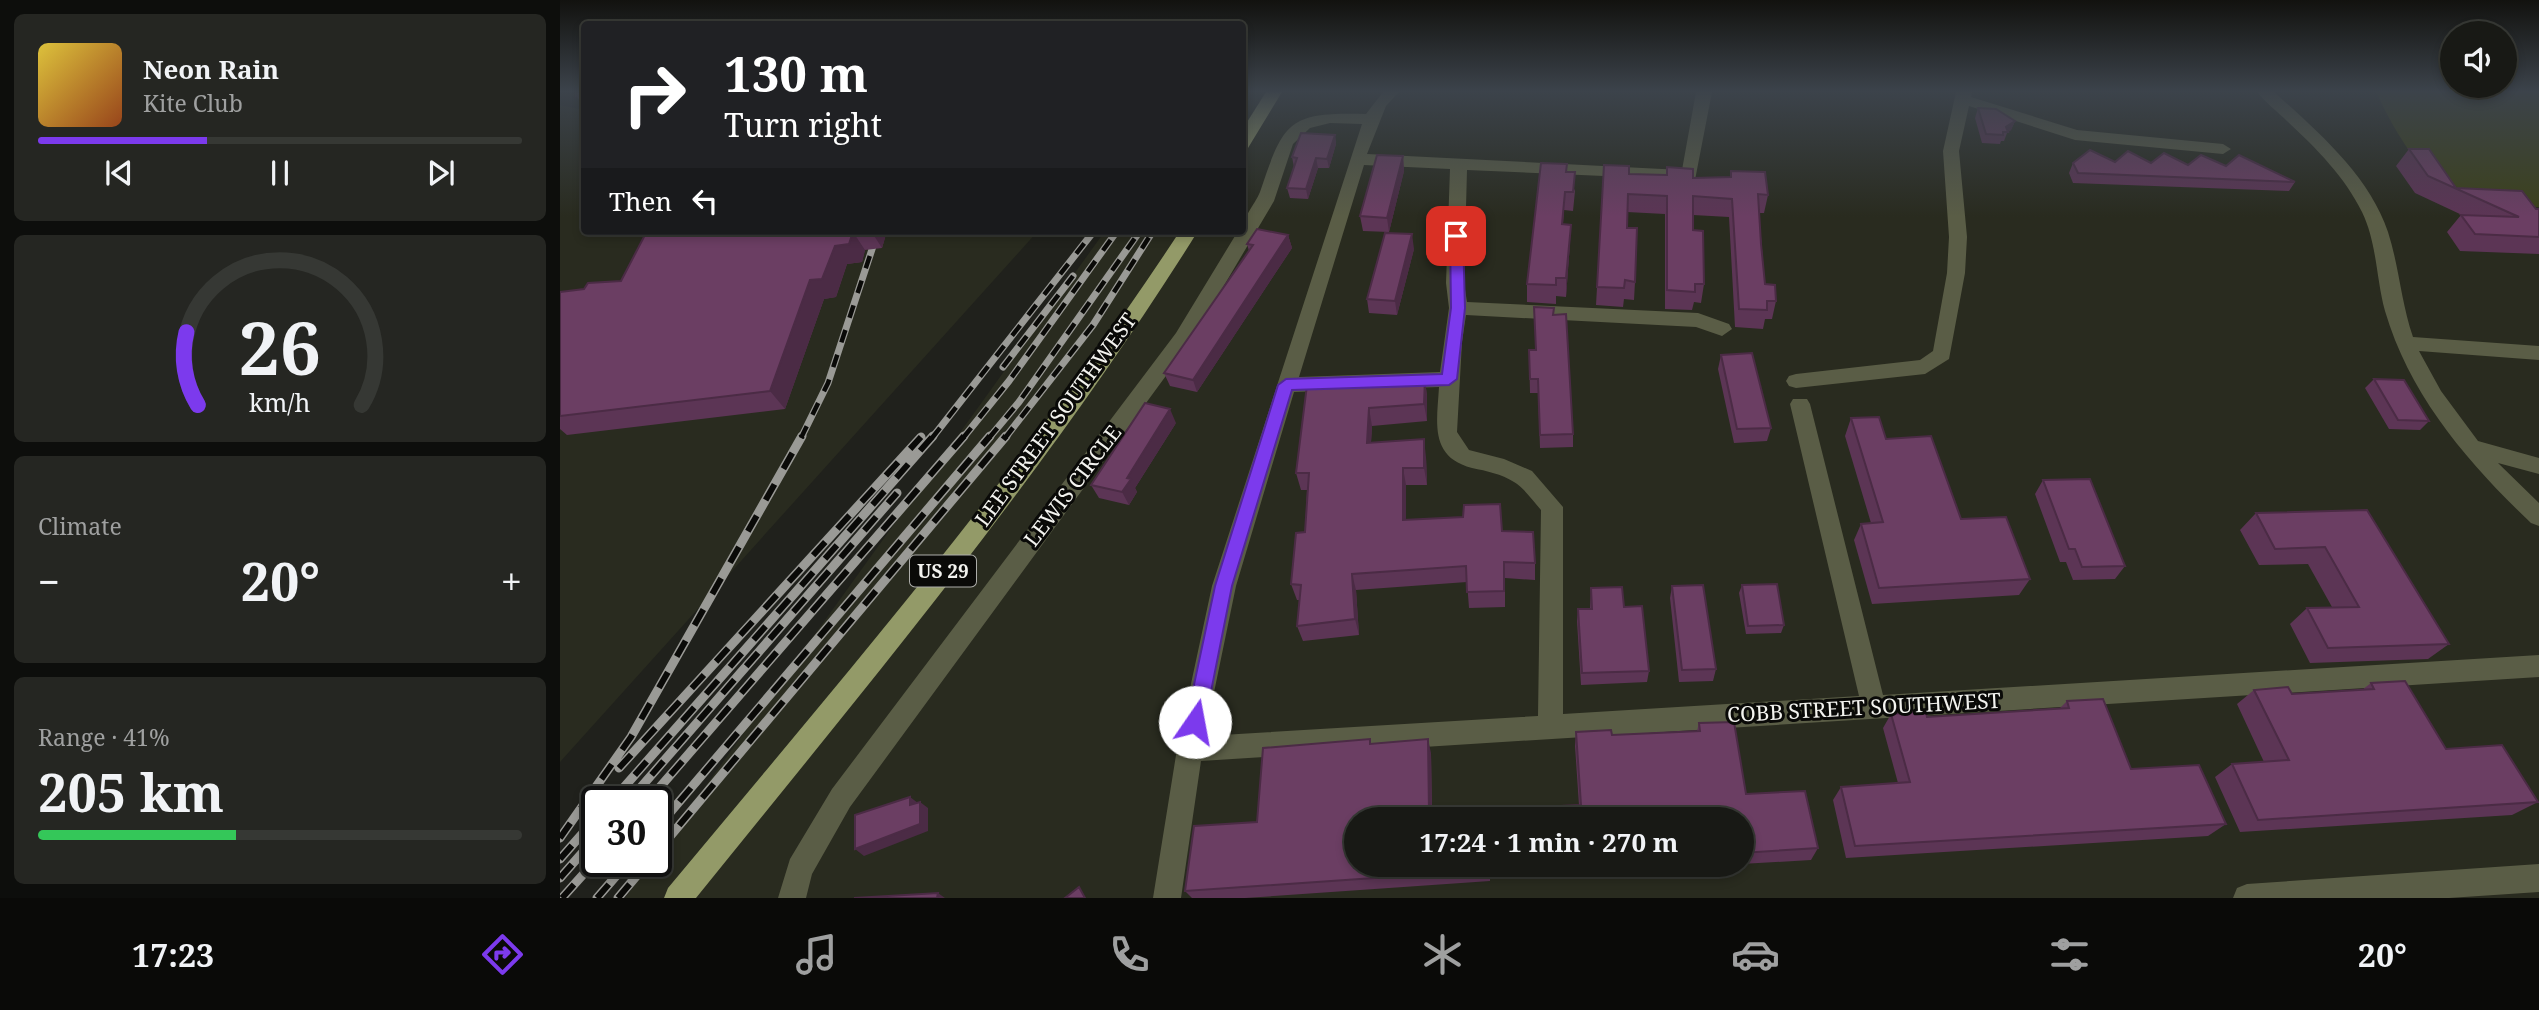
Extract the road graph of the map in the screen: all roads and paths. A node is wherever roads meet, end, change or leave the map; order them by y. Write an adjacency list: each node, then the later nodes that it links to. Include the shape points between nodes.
1 (1294, 134): 10 (street, LEWIS CIRCLE, via 1285,142 1265,201)
2 (1367, 134): 8 (street)
3 (1696, 134): 9 (street, via 1689,176)
4 (1956, 134): 23 (street, via 1951,163 1958,237 1956,273 1942,354 1925,367 1798,392)
5 (2072, 134): 7 (street)
6 (2308, 134): 15 (street, via 2329,154 2369,210 2385,248 2393,307)
7 (2223, 149)
8 (1356, 159): 9 (street); 18 (street)
9 (1459, 165): 13 (street)
10 (1246, 233)
11 (1186, 235): 27 (main road, LEE STREET SOUTHWEST / US 29, via 1032,457)
12 (1245, 235): 28 (street, LEWIS CIRCLE, via 1183,338 841,798 800,869)
13 (1458, 308): 14 (street, via 1686,319); 17 (street)
14 (1722, 328)
15 (2405, 343): 16 (street); 19 (street)
16 (2539, 353)
17 (1449, 379): 18 (street); 24 (street, via 1447,432 1452,445 1462,457 1524,477 1552,507)
18 (1286, 385): 25 (street, via 1224,586)
19 (2471, 447): 20 (street); 21 (street)
20 (2539, 466)
21 (2539, 517)
22 (2539, 666): 23 (street, COBB STREET SOUTHWEST)
23 (1874, 707): 24 (street, COBB STREET SOUTHWEST)
24 (1550, 727): 25 (street, COBB STREET SOUTHWEST)
25 (1190, 749): 29 (street)
26 (2539, 878): 30 (street)
27 (678, 898)
28 (792, 898)
29 (1167, 898)
30 (2247, 898)

